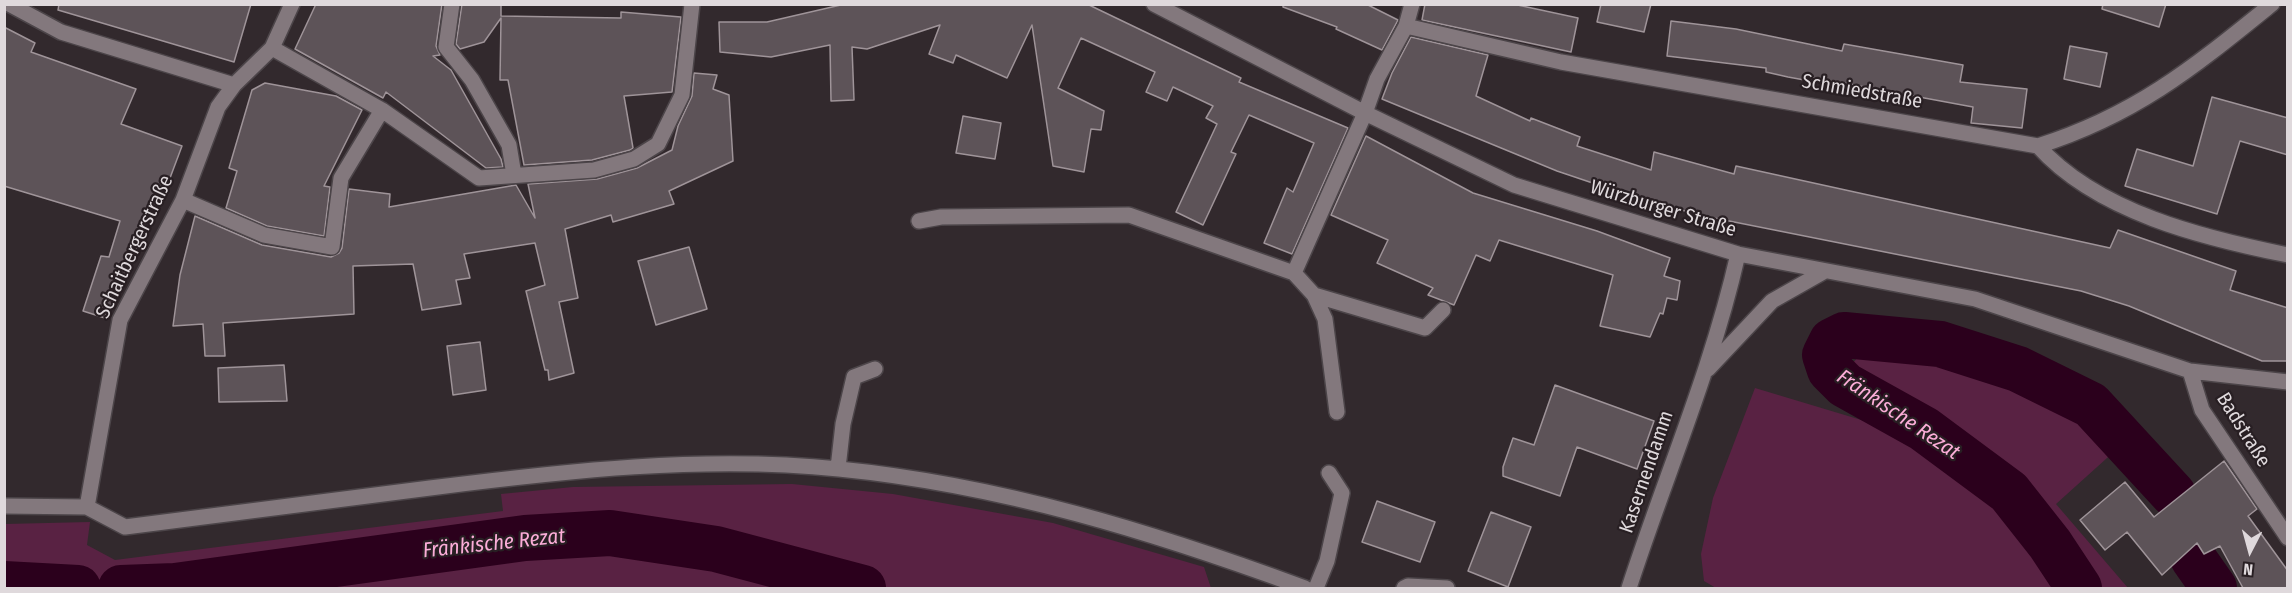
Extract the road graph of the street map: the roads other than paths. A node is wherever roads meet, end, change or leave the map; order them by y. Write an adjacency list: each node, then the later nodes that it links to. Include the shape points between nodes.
1 (9, 4): 10 (street, via 62,32)
2 (292, 4): 9 (street)
3 (452, 4): 14 (street, via 447,47 472,80 509,146)
4 (692, 4): 14 (street, via 682,95 658,144 634,159 594,170)
5 (1154, 4): 12 (street, Würzburger Straße)
6 (1412, 4): 8 (street)
7 (2272, 4): 13 (street, via 2183,75 2128,110)
8 (1406, 26): 12 (street, via 1377,79); 13 (street, Schmiedstraße, via 1561,62)
9 (272, 48): 10 (street, Schaitbergerstraße); 11 (street)
10 (234, 86): 15 (street, Schaitbergerstraße, via 218,107)
11 (382, 110): 14 (street, via 479,178); 15 (street, via 342,178 332,247 264,235)
12 (1365, 113): 17 (street, Würzburger Straße, via 1514,185); 20 (street)
13 (2038, 146): 18 (street, via 2080,184 2150,217 2251,248)
14 (514, 175)
15 (183, 200): 31 (street, Schaitbergerstraße, via 118,326)
16 (919, 221): 20 (street, via 941,217 1129,214)
17 (1738, 255): 19 (street, Würzburger Straße); 24 (street, Kasernendamm)
18 (2288, 255)
19 (1825, 271): 24 (street, Kasernendamm, via 1772,302); 25 (street, Würzburger Straße, via 1975,299)
20 (1294, 273): 21 (street)
21 (1314, 295): 22 (street, via 1425,328); 27 (street, via 1325,319)
22 (1443, 310)
23 (875, 369): 28 (street, via 854,377)
24 (1706, 371): 37 (street, Kasernendamm)
25 (2190, 371): 26 (street, Würzburger Straße); 32 (street, Badstraße, via 2202,410)
26 (2288, 382)
27 (1337, 412)
28 (838, 468): 31 (street, via 728,464 624,467 499,479 125,527); 33 (street, via 1022,499 1088,515)
29 (1329, 473): 34 (street, via 1342,493 1327,561)
30 (4, 506): 31 (street)
31 (87, 507)
32 (2288, 538)
33 (1305, 588)
34 (1316, 588)
35 (1404, 588): 36 (street)
36 (1447, 588)
37 (1629, 588)

